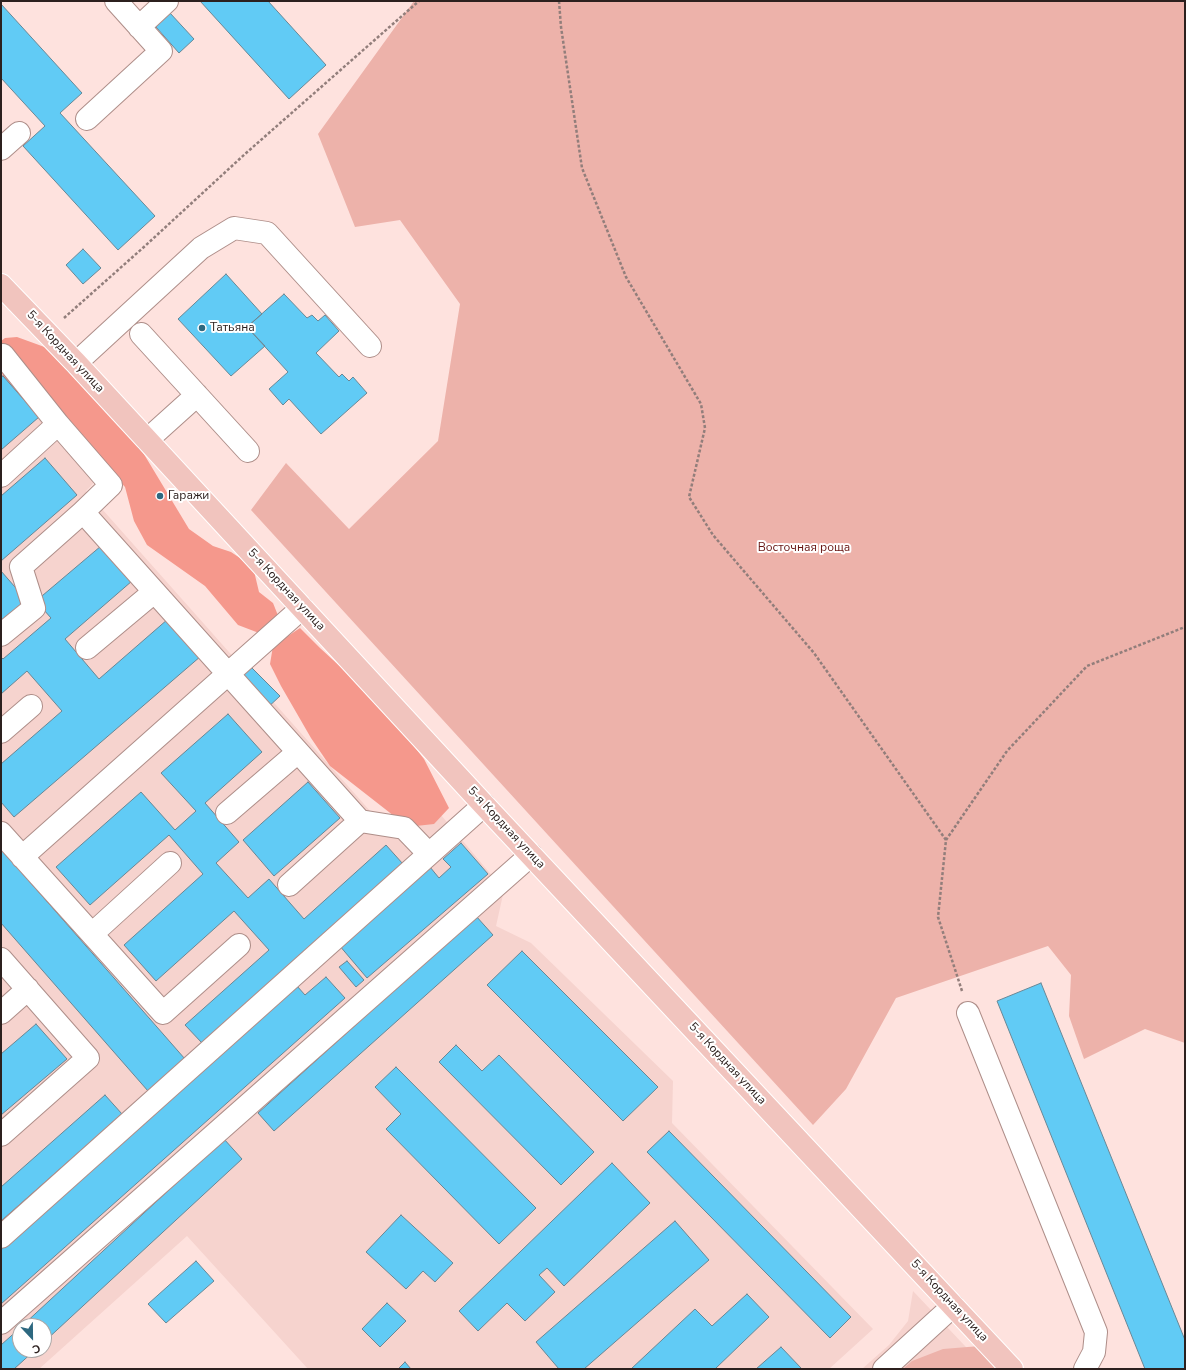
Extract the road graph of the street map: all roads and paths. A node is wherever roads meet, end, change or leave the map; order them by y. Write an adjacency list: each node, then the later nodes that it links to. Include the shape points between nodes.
1 (116, 1): 5 (lane)
2 (167, 1): 5 (lane)
3 (419, 1): 10 (path)
4 (559, 1): 34 (path, via 582,168 626,277 701,404 705,428 689,497 713,535 814,653)
5 (139, 27): 6 (lane, via 161,51)
6 (87, 119)
7 (19, 133): 8 (lane)
8 (1, 149)
9 (1, 285): 10 (main road, 5-я Кордная улица)
10 (47, 333): 14 (main road, 5-я Кордная улица)
11 (141, 334): 15 (lane)
12 (370, 346): 14 (lane, via 267,233 234,228 201,248)
13 (1, 356): 16 (lane, via 3,355)
14 (76, 363): 17 (main road, 5-я Кордная улица)
15 (197, 395): 17 (lane); 18 (lane)
16 (58, 424): 19 (lane); 20 (lane, via 111,485)
17 (147, 440): 22 (main road, 5-я Кордная улица)
18 (248, 451)
19 (1, 476)
20 (83, 512): 21 (lane); 24 (lane, via 21,567 34,608)
21 (154, 592): 25 (lane); 26 (lane)
22 (302, 608): 26 (lane); 30 (main road, 5-я Кордная улица)
23 (1185, 627): 34 (path, via 1087,666 1007,751)
24 (1, 635)
25 (87, 648)
26 (228, 674): 29 (lane); 37 (lane)
27 (31, 706): 28 (lane)
28 (1, 732)
29 (298, 752): 31 (lane); 32 (lane)
30 (484, 805): 35 (lane); 36 (main road, 5-я Кордная улица)
31 (227, 813)
32 (360, 821): 35 (lane, via 404,828); 39 (lane)
33 (1, 833): 37 (lane)
34 (946, 840): 45 (path, via 938,917)
35 (429, 854): 47 (lane)
36 (531, 855): 48 (main road, 5-я Кордная улица); 49 (lane)
37 (22, 857): 40 (lane)
38 (170, 863): 40 (lane)
39 (289, 884)
40 (92, 934): 41 (lane, via 163,1013)
41 (239, 945)
42 (1, 959): 43 (lane)
43 (28, 990): 44 (lane); 46 (lane, via 88,1058)
44 (1, 1013)
45 (968, 1013): 52 (lane, via 1096,1332 1094,1352)
46 (1, 1135)
47 (1, 1237)
48 (953, 1306): 50 (lane); 51 (main road, 5-я Кордная улица)
49 (1, 1323)
50 (884, 1369)
51 (1012, 1369)
52 (1085, 1369)

